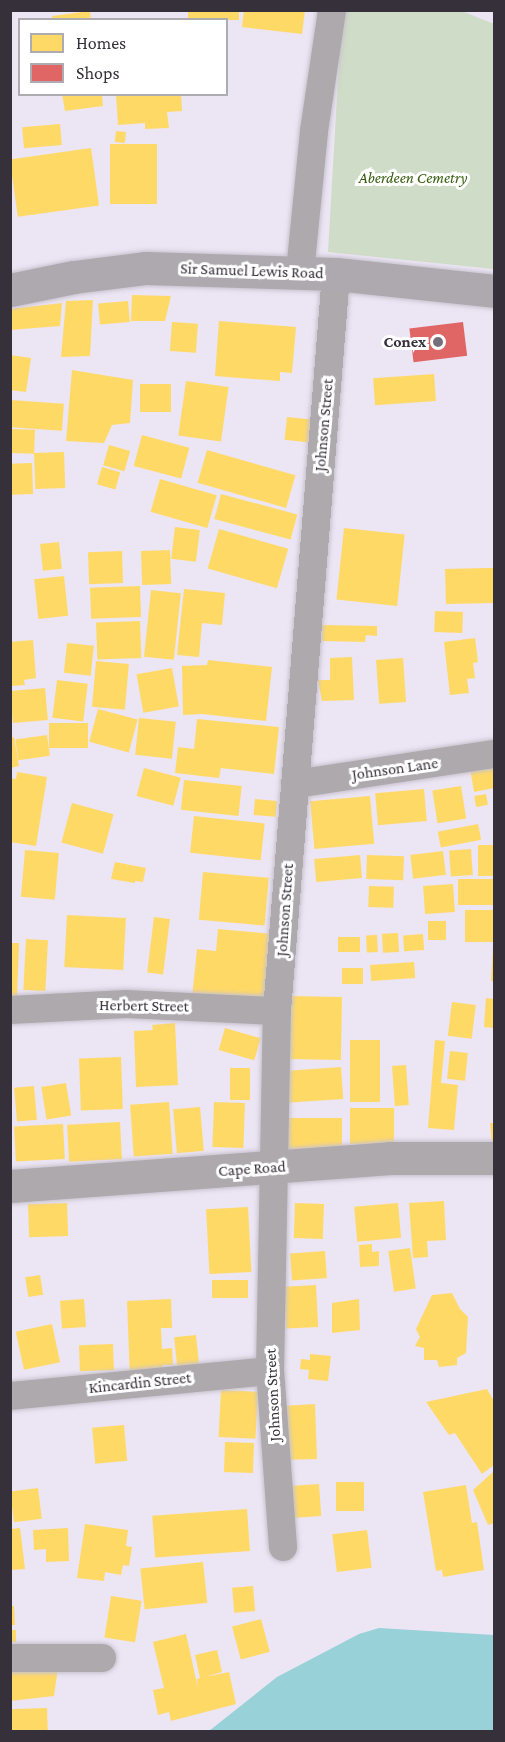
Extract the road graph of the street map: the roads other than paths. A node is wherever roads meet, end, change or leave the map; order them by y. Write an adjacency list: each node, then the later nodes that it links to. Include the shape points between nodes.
1 (332, 10): 2 (street)
2 (300, 272): 3 (main road, Sir Samuel Lewis Road); 4 (main road, Sir Samuel Lewis Road, via 146,268)
3 (336, 274): 5 (main road, Sir Samuel Lewis Road); 7 (street, Johnson Street)
4 (10, 290)
5 (495, 291)
6 (495, 754): 7 (street, Johnson Lane)
7 (295, 784): 9 (street, Johnson Street)
8 (10, 1010): 9 (street, Herbert Street, via 126,1004)
9 (278, 1011): 11 (street, Johnson Street)
10 (495, 1158): 11 (street, Cape Road, via 390,1158)
11 (274, 1168): 12 (street, Cape Road); 13 (street, Johnson Street)
12 (10, 1186)
13 (270, 1371): 14 (street, Kincardin Street); 15 (street, Johnson Street)
14 (10, 1396)
15 (283, 1547)
16 (10, 1658): 17 (street)
17 (102, 1658)

